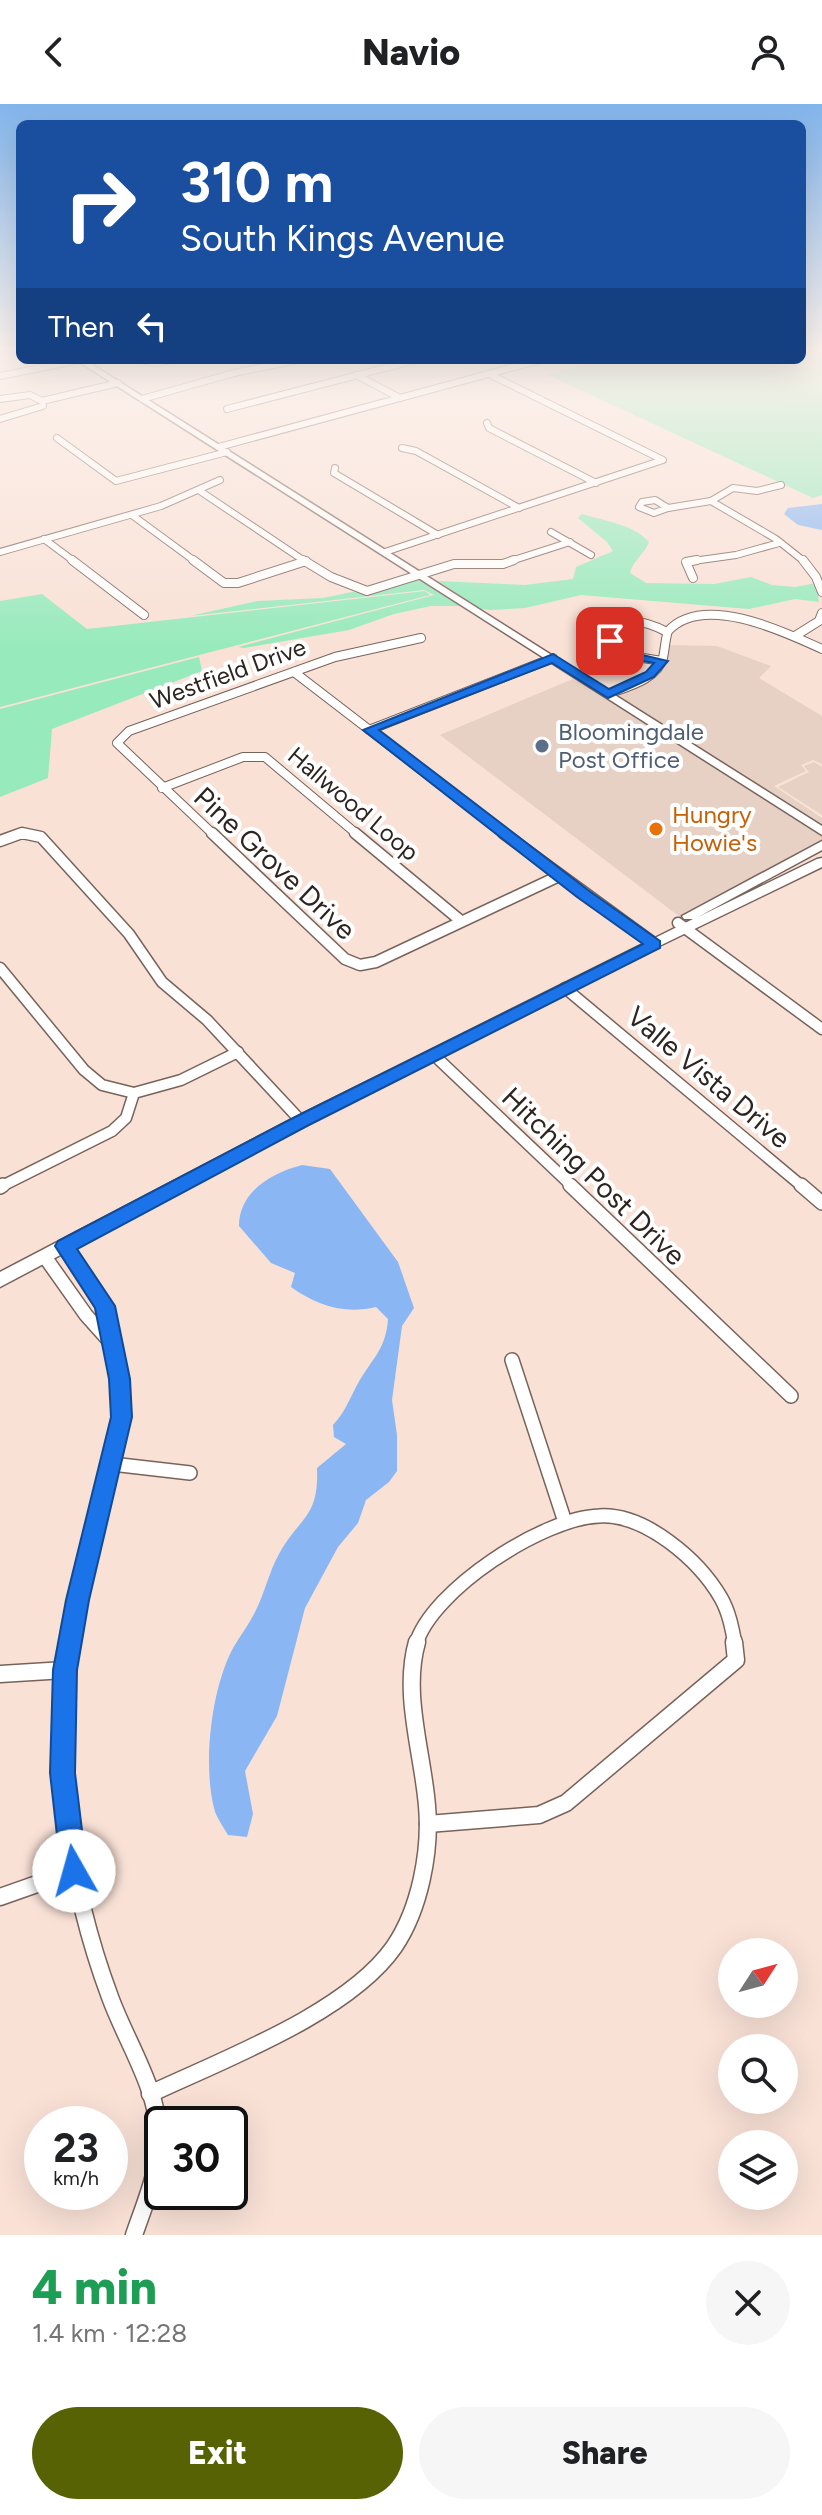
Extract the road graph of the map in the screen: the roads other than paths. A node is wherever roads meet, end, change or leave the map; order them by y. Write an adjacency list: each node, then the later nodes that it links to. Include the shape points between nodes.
1 (74, 450): 2 (street, via 116,481)
2 (221, 450)
3 (223, 450): 22 (main road)
4 (413, 450): 13 (street)
5 (533, 450): 9 (street)
6 (644, 450): 9 (street, via 663,460)
7 (335, 468): 17 (street, via 334,473)
8 (220, 480): 11 (street)
9 (596, 483): 13 (street)
10 (781, 485): 12 (street, via 757,491 733,488)
11 (200, 491): 15 (street); 25 (street)
12 (711, 501): 14 (street); 20 (street)
13 (519, 508): 17 (street)
14 (668, 508)
15 (132, 515): 18 (street); 25 (street, via 224,583)
16 (551, 532): 19 (street)
17 (438, 535): 22 (street)
18 (44, 539): 21 (street); 30 (street)
19 (570, 542): 23 (street); 27 (street, via 503,564 454,564)
20 (779, 543): 26 (street); 28 (street, via 686,562)
21 (0, 552)
22 (385, 552): 27 (main road)
23 (591, 555)
24 (822, 559): 26 (street)
25 (306, 561): 27 (street, via 356,590)
26 (807, 561): 29 (street)
27 (422, 575): 36 (main road)
28 (693, 578)
29 (822, 592)
30 (144, 615)
31 (821, 619): 33 (street)
32 (667, 632): 33 (street, via 693,617 731,617); 37 (street); 37 (street, via 640,618 590,627 630,656)
33 (795, 636): 35 (street)
34 (421, 638): 38 (street, Westfield Drive)
35 (822, 649)
36 (553, 658): 39 (main road); 40 (street)
37 (662, 661): 39 (street, via 650,675)
38 (294, 672): 40 (street); 41 (street, Westfield Drive, via 121,735 118,746)
39 (608, 694): 42 (main road)
40 (369, 730): 46 (street)
41 (162, 788): 47 (street, Hallwood Loop, via 243,757 265,757); 47 (street, Pine Grove Drive, via 345,959 360,965 376,962)
42 (822, 831)
43 (0, 841): 53 (street, via 22,833 41,837 129,934 162,982)
44 (822, 845): 48 (main road)
45 (822, 862): 48 (main road)
46 (559, 876): 47 (street); 49 (street)
47 (461, 921)
48 (682, 926): 49 (main road); 52 (street)
49 (650, 943): 51 (main road)
50 (0, 968): 55 (street, via 84,1070 102,1085)
51 (565, 988): 54 (main road); 58 (street, Valle Vista Drive)
52 (822, 1029)
53 (238, 1052): 55 (street, via 181,1080); 56 (street)
54 (435, 1056): 56 (main road); 64 (street, Hitching Post Drive)
55 (134, 1093): 57 (street, via 126,1118 112,1131)
56 (301, 1121): 59 (main road)
57 (0, 1187)
58 (822, 1203)
59 (65, 1246): 60 (main road); 62 (street, via 105,1306)
60 (45, 1257): 61 (main road); 62 (street)
61 (0, 1280)
62 (111, 1344): 65 (street, via 122,1417)
63 (512, 1360): 67 (street)
64 (791, 1396)
65 (112, 1464): 66 (street); 68 (street)
66 (190, 1473)
67 (565, 1522): 70 (street, via 508,1551 425,1623 410,1661); 70 (street, via 598,1513 648,1526 721,1592 735,1629 736,1660 566,1803 539,1815)
68 (65, 1670): 69 (street); 71 (street, via 63,1773)
69 (0, 1674)
70 (428, 1824): 73 (street, via 414,1905 383,1958 316,2012)
71 (74, 1871): 72 (street); 73 (street, via 109,1995)
72 (0, 1897)
73 (150, 2094): 74 (street, via 159,2134 155,2174)
74 (134, 2235)

